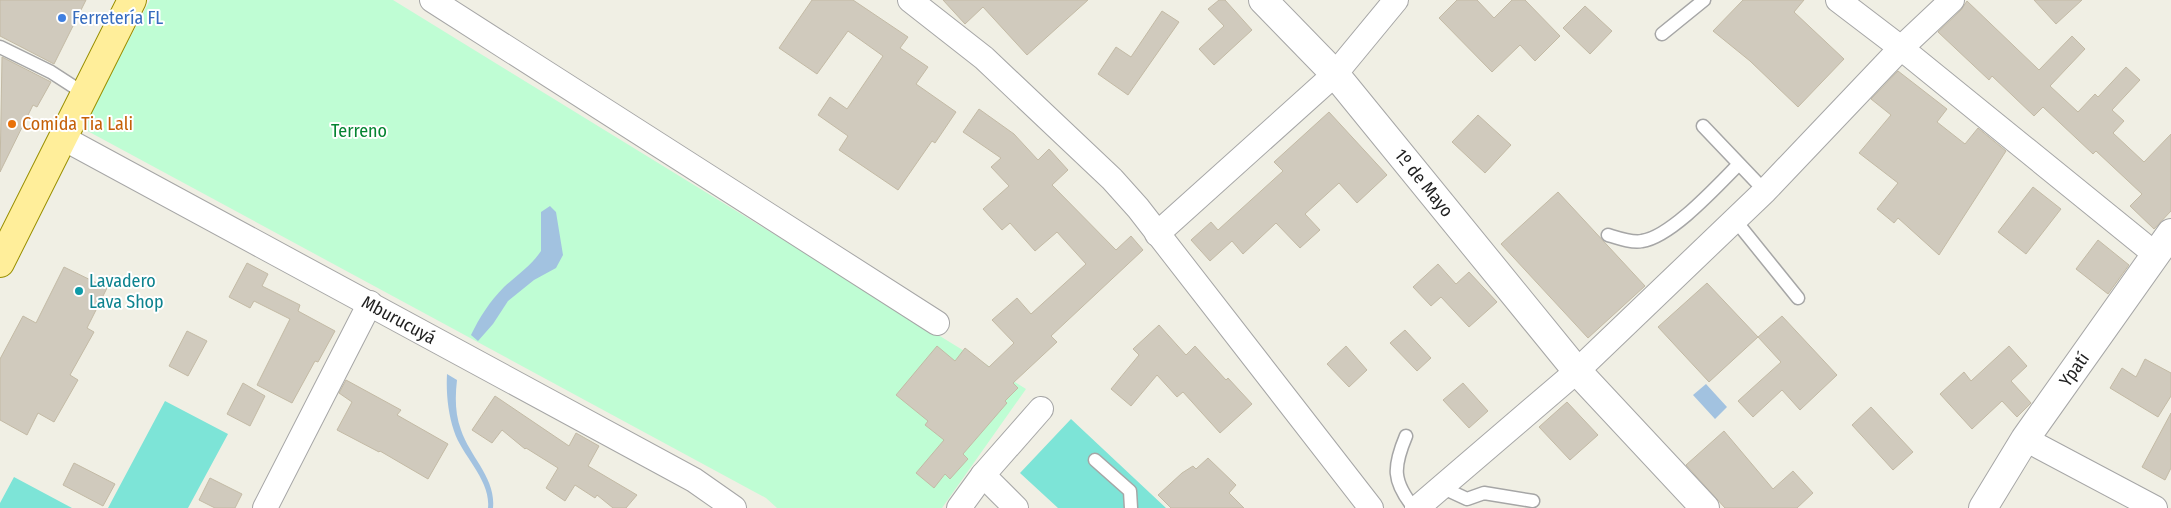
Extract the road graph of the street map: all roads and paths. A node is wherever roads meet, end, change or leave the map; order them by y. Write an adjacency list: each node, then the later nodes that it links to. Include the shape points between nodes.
1 (132, 0): 13 (main road)
2 (432, 0): 25 (street)
3 (910, 0): 19 (street, via 991,64 1112,179)
4 (1263, 0): 12 (street, 1º de Mayo)
5 (1396, 0): 12 (street)
6 (1704, 0): 9 (lane)
7 (1838, 0): 11 (street)
8 (1952, 0): 11 (street)
9 (1662, 34)
10 (0, 47): 13 (lane, via 51,72)
11 (1901, 48): 17 (street); 21 (street)
12 (1335, 74): 19 (street); 26 (street, 1º de Mayo)
13 (85, 94): 15 (main road)
14 (1703, 126): 16 (lane)
15 (63, 138): 22 (main road); 24 (street, Mburucuyá)
16 (1740, 164): 17 (lane); 20 (lane, via 1687,214 1661,232 1642,241)
17 (1764, 191): 18 (street)
18 (1735, 220): 23 (lane); 26 (street)
19 (1157, 234): 39 (street)
20 (1608, 235)
21 (2167, 239): 29 (street, Ypatí)
22 (0, 263)
23 (1798, 298)
24 (370, 303): 34 (street); 35 (street, Mburucuyá, via 694,480)
25 (938, 323)
26 (1577, 371): 32 (street); 41 (street, 1º de Mayo)
27 (1041, 409): 31 (street)
28 (1406, 436): 40 (lane, via 1395,474 1403,494)
29 (2025, 439): 42 (street, Ypatí); 43 (street)
30 (1095, 460): 38 (lane, via 1130,492)
31 (983, 475): 36 (street); 37 (street)
32 (1441, 487): 33 (lane, via 1466,500 1484,493); 40 (street)
33 (1533, 501)
34 (266, 508)
35 (733, 508)
36 (959, 508)
37 (1016, 508)
38 (1131, 508)
39 (1371, 508)
40 (1415, 508)
41 (1705, 508)
42 (1983, 508)
43 (2155, 508)

